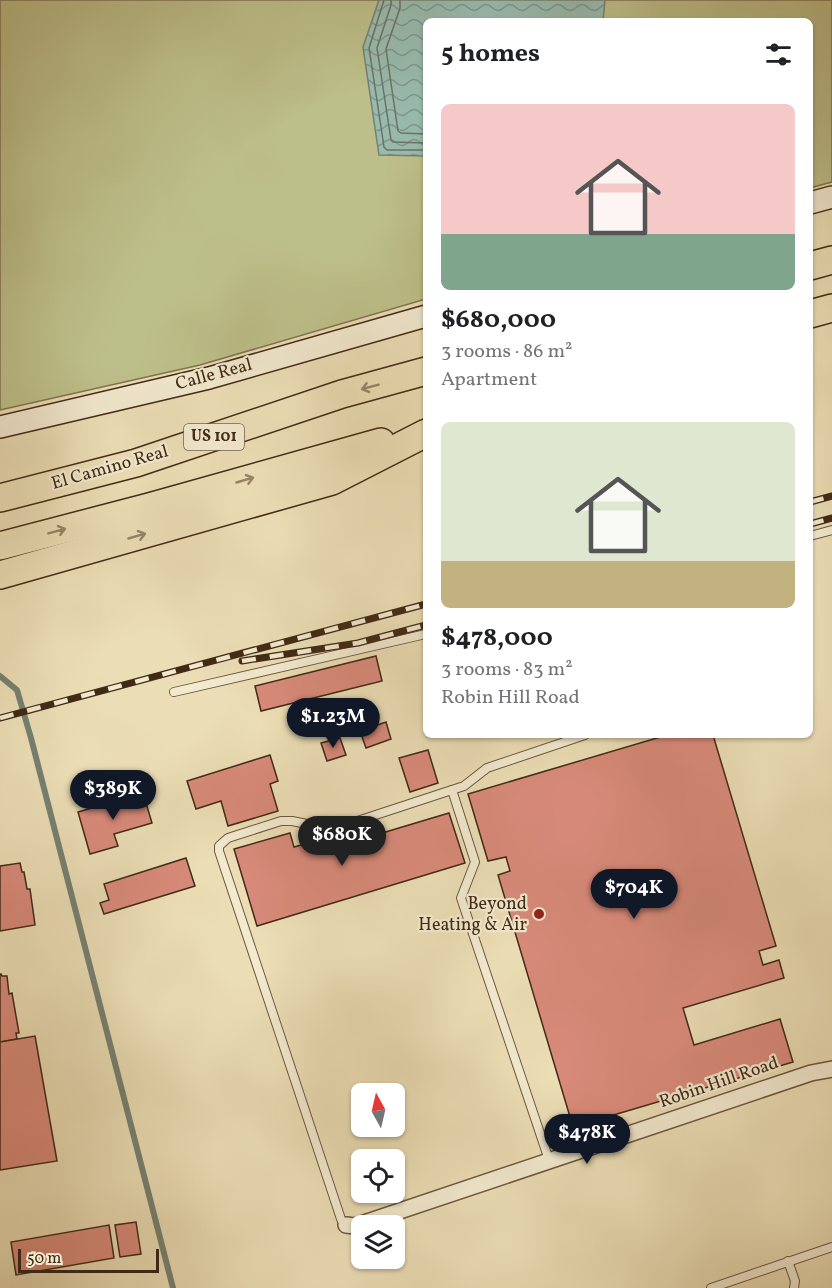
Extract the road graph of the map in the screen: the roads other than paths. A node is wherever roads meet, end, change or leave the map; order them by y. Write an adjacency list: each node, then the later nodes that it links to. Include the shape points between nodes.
1 (832, 197): 2 (main road)
2 (813, 203)
3 (832, 260): 4 (highway)
4 (813, 265)
5 (832, 308): 6 (highway)
6 (813, 313)
7 (423, 317): 9 (main road, Calle Real, via 209,378)
8 (423, 372): 12 (highway, El Camino Real / US 101, one-way to 12, via 342,394 136,463)
9 (0, 426)
10 (423, 432): 15 (highway, one-way to 10)
11 (423, 433): 16 (highway, one-way to 11, via 332,481)
12 (0, 498)
13 (832, 530): 14 (lane)
14 (813, 535)
15 (0, 546)
16 (0, 575)
17 (423, 635): 18 (lane)
18 (174, 692)
19 (576, 738): 20 (lane, via 487,768)
20 (452, 790): 22 (lane, via 475,862 461,898); 23 (lane, via 336,828 281,821 228,838 219,846 340,1219)
21 (832, 1069): 22 (street, Robin Hill Road)
22 (549, 1160): 23 (street, Robin Hill Road, via 355,1226)
23 (346, 1225)
24 (832, 1247): 25 (lane)
25 (788, 1261): 26 (lane); 27 (lane)
26 (711, 1288)
27 (794, 1288)

